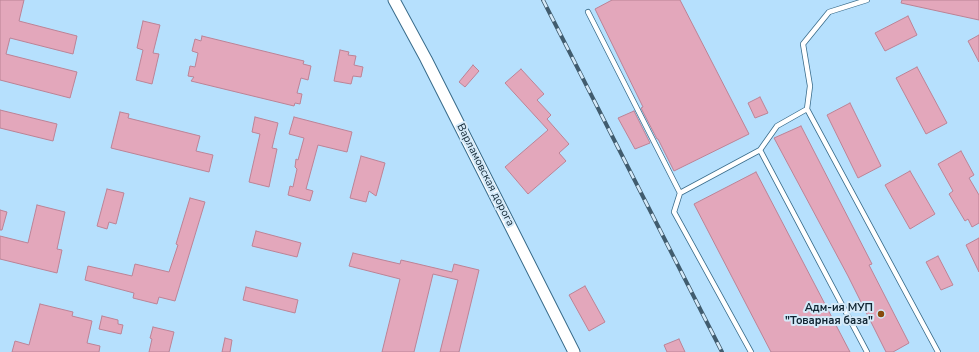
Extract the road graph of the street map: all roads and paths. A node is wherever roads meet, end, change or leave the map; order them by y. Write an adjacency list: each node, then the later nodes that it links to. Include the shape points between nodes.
1 (394, 0): 7 (street, Варламовская дорога)
2 (867, 0): 4 (lane, via 829,12 803,44 810,86)
3 (588, 12): 6 (lane)
4 (806, 109): 5 (lane, via 777,126); 10 (lane)
5 (760, 150): 6 (lane); 9 (lane)
6 (680, 193): 8 (lane, via 674,212)
7 (574, 352)
8 (752, 352)
9 (867, 352)
10 (938, 352)

